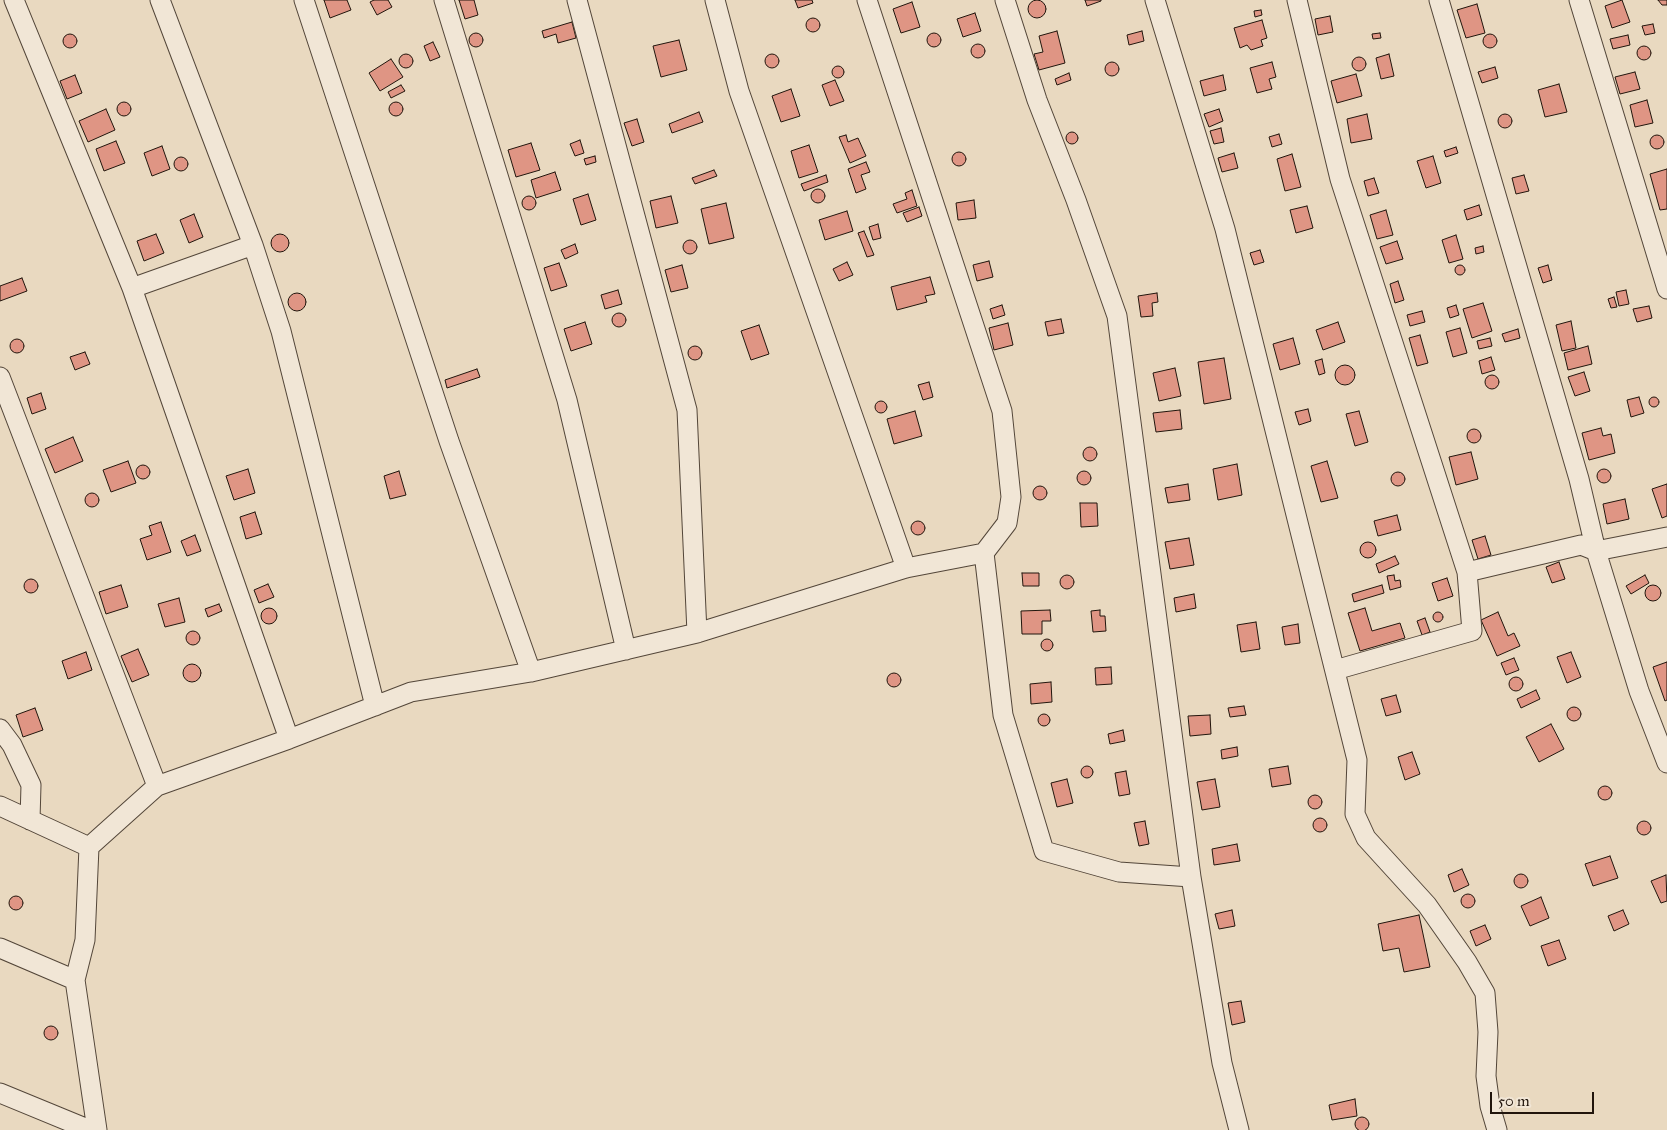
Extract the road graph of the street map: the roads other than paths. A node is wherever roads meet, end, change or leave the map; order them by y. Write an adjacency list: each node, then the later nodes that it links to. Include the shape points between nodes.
1 (14, 0): 14 (street)
2 (160, 0): 13 (street)
3 (304, 0): 25 (street, via 449,441)
4 (444, 0): 23 (street, via 567,400)
5 (578, 0): 22 (street, via 687,410)
6 (715, 0): 20 (street, via 739,91)
7 (867, 0): 19 (street, via 1002,411 1011,497 1007,522)
8 (1005, 0): 34 (street, via 1037,100 1117,316)
9 (1155, 0): 24 (street, via 1225,229)
10 (1297, 0): 21 (street, via 1340,179)
11 (1439, 0): 18 (street, via 1579,479)
12 (1579, 0): 15 (street)
13 (253, 245): 14 (street); 26 (street, via 282,331)
14 (132, 288): 28 (street)
15 (1667, 289)
16 (0, 377): 30 (street)
17 (1667, 537): 18 (street)
18 (1596, 551): 21 (street, via 1581,545); 29 (street, via 1639,691)
19 (984, 553): 20 (street); 34 (street, via 1004,715 1044,851 1119,872)
20 (906, 568): 22 (street)
21 (1468, 572): 24 (street, via 1472,631)
22 (697, 633): 23 (street)
23 (626, 650): 25 (street)
24 (1334, 670): 41 (street, via 1357,760 1355,814 1366,838 1427,905 1485,994 1488,1032 1486,1076)
25 (531, 672): 26 (street, via 411,692)
26 (375, 706): 28 (street)
27 (0, 730): 32 (street, via 17,754 31,784)
28 (290, 739): 30 (street)
29 (1667, 763)
30 (156, 786): 33 (street)
31 (0, 806): 32 (street)
32 (30, 820): 33 (street)
33 (89, 846): 36 (street, via 86,940)
34 (1191, 877): 40 (street, via 1222,1063)
35 (0, 948): 36 (street)
36 (74, 980): 39 (street)
37 (0, 1093): 38 (street)
38 (90, 1130)
39 (97, 1130)
40 (1239, 1130)
41 (1497, 1130)

